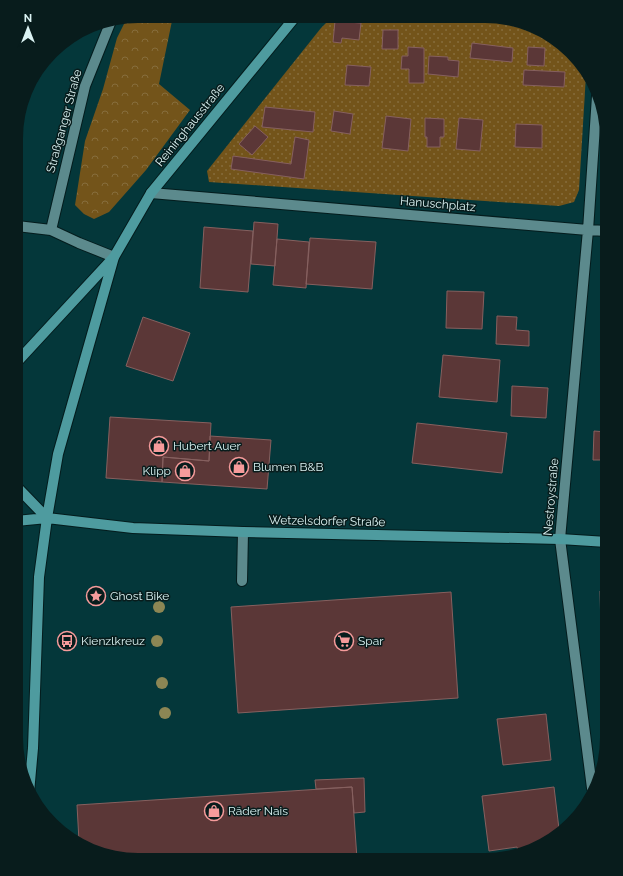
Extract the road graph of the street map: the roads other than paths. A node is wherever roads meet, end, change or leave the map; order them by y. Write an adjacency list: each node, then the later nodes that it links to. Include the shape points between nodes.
1 (290, 23): 4 (main road, Reininghausstraße)
2 (109, 27): 6 (street, Straßganger Straße, via 85,86)
3 (596, 109): 7 (street)
4 (151, 193): 7 (street, Hanuschplatz); 9 (main road, Reininghausstraße)
5 (23, 227): 6 (street)
6 (50, 230): 9 (street)
7 (588, 230): 8 (street, Hanuschplatz); 15 (street, Nestroystraße)
8 (600, 231)
9 (114, 257): 10 (main road, Reininghausstraße); 12 (main road, Reininghausstraße, via 58,454)
10 (23, 356)
11 (23, 493): 12 (main road)
12 (47, 518): 13 (main road, Wetzelsdorfer Straße); 14 (main road, Wetzelsdorfer Straße, via 133,528); 18 (main road, via 39,577)
13 (23, 520)
14 (243, 532): 15 (main road, Wetzelsdorfer Straße); 17 (street)
15 (560, 539): 16 (main road, Wetzelsdorfer Straße); 19 (street, Nestroystraße)
16 (600, 542)
17 (242, 581)
18 (30, 778)
19 (591, 782)

